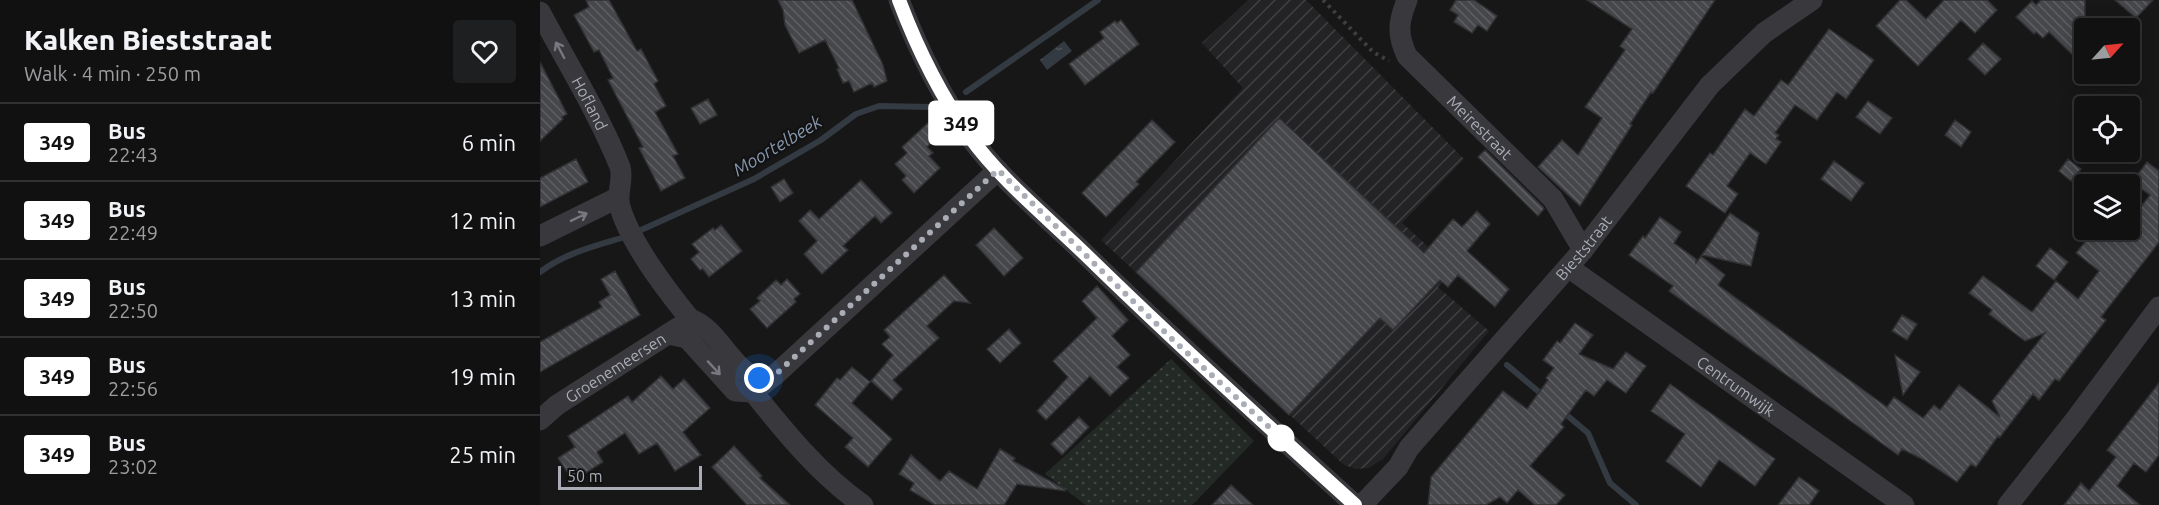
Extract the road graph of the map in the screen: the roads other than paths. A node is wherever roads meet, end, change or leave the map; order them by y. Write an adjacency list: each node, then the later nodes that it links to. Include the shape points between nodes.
1 (899, 0): 5 (street, via 911,32 949,103)
2 (1407, 0): 8 (street, Meirestraat, via 1399,22 1407,56 1553,199)
3 (1812, 0): 8 (street, Bieststraat, via 1764,33 1710,85)
4 (540, 12): 6 (street, Hofland, one-way to 4, via 621,171)
5 (998, 170): 13 (street); 17 (street, via 1172,339)
6 (617, 198): 7 (street, one-way to 6); 11 (street, Hofland, via 632,234 666,290)
7 (540, 236)
8 (1583, 250): 9 (street, Bieststraat)
9 (1568, 267): 18 (street, Bieststraat); 19 (street, Centrumwijk)
10 (2159, 307): 20 (street)
11 (690, 320): 12 (street); 13 (street, via 702,323 747,373 759,378)
12 (669, 334): 14 (street, Groenemeersen, one-way to 14, via 687,338 735,391); 15 (street, Groenemeersen, via 557,405)
13 (775, 375): 14 (street)
14 (753, 392): 16 (street, via 806,454)
15 (540, 420)
16 (863, 505)
17 (1355, 505)
18 (1362, 505)
19 (1905, 505)
20 (2007, 505)

